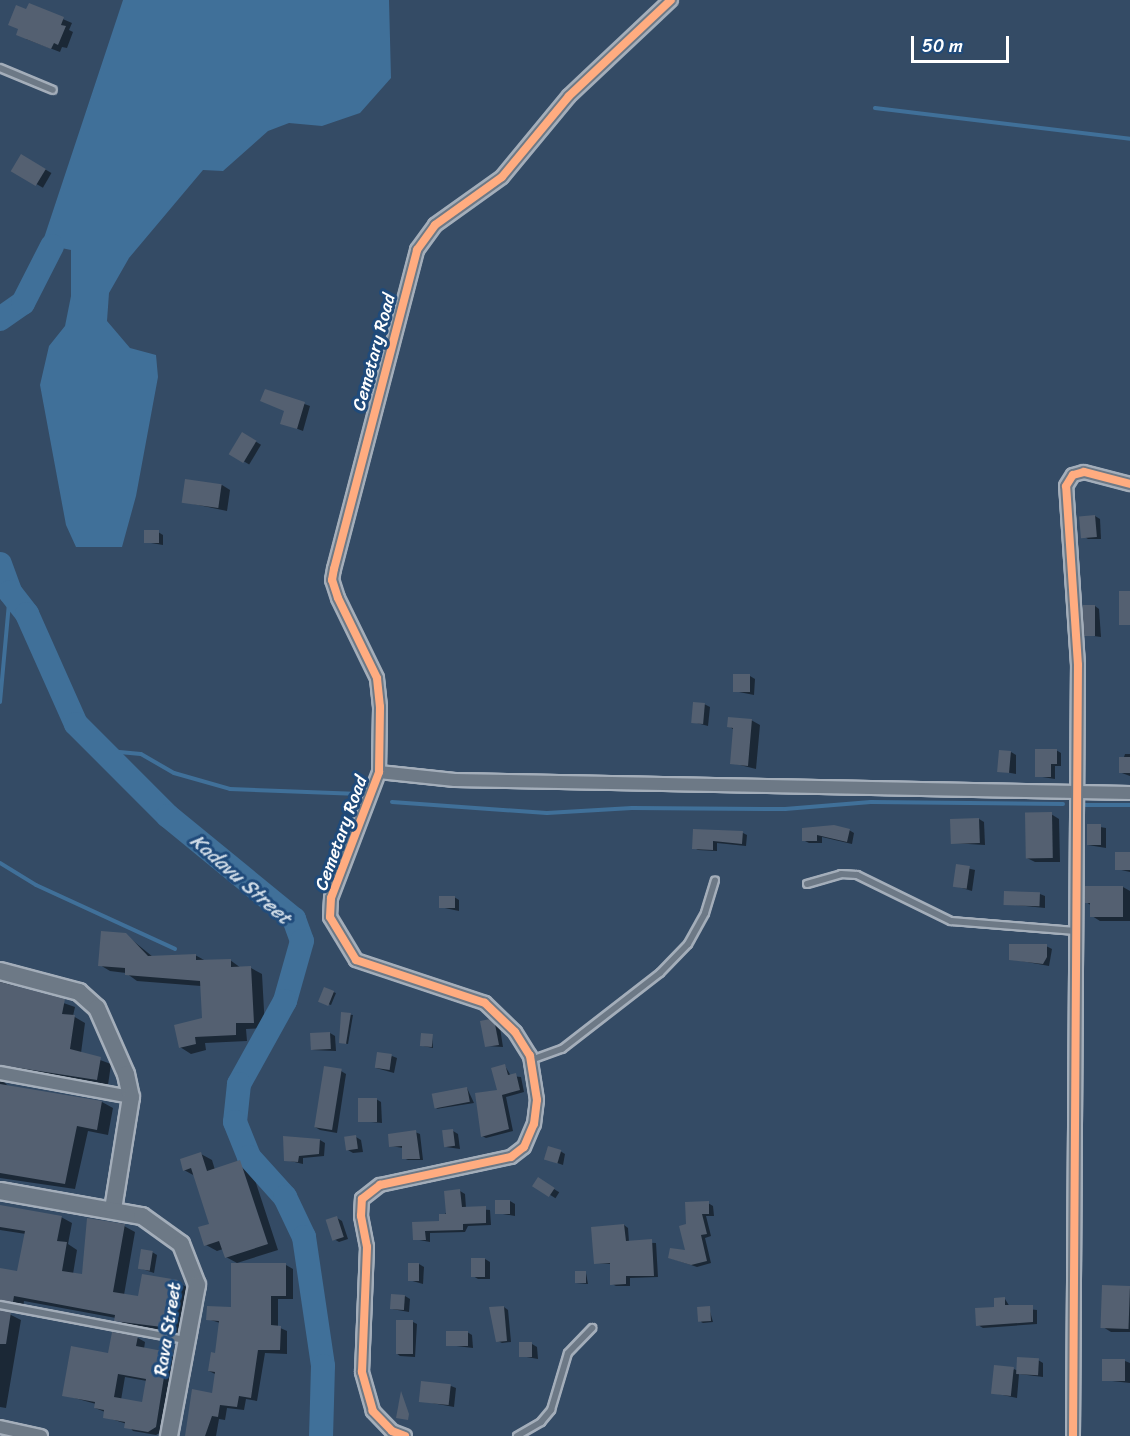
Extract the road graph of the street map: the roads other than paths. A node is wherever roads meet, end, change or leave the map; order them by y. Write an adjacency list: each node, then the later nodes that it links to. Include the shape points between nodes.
1 (671, 0): 5 (street, Cemetary Road, via 569,96 502,177 435,225 417,250 332,580 377,678)
2 (0, 68): 3 (lane)
3 (52, 90)
4 (1130, 483): 6 (street, via 1084,472 1073,475 1066,486 1078,665)
5 (379, 772): 6 (street, via 455,780); 12 (street, Cemetary Road, via 331,898 330,917 341,938 356,960 485,1003 515,1032)
6 (1077, 792): 7 (street); 10 (street)
7 (1130, 793)
8 (715, 881): 12 (lane, via 705,913 688,944 660,973 568,1044)
9 (807, 884): 10 (lane, via 841,874 857,875 951,921)
10 (1076, 931): 25 (street)
11 (0, 971): 14 (main road, via 79,992 92,1001 126,1074)
12 (531, 1060): 23 (street, Cemetary Road, via 537,1100 534,1124 524,1147 511,1157 476,1167 380,1185 362,1199 360,1216 367,1247 362,1372 372,1411 392,1431)
13 (0, 1073): 14 (street)
14 (131, 1097): 16 (main road)
15 (0, 1191): 16 (main road)
16 (113, 1210): 19 (main road, Rava Street, via 142,1216 172,1234 186,1254 197,1285)
17 (0, 1305): 19 (lane)
18 (592, 1328): 24 (lane, via 568,1353 551,1410)
19 (187, 1341): 22 (main road, Rava Street)
20 (0, 1428): 21 (street)
21 (41, 1436)
22 (170, 1436)
23 (405, 1436)
24 (517, 1436)
25 (1074, 1436)

